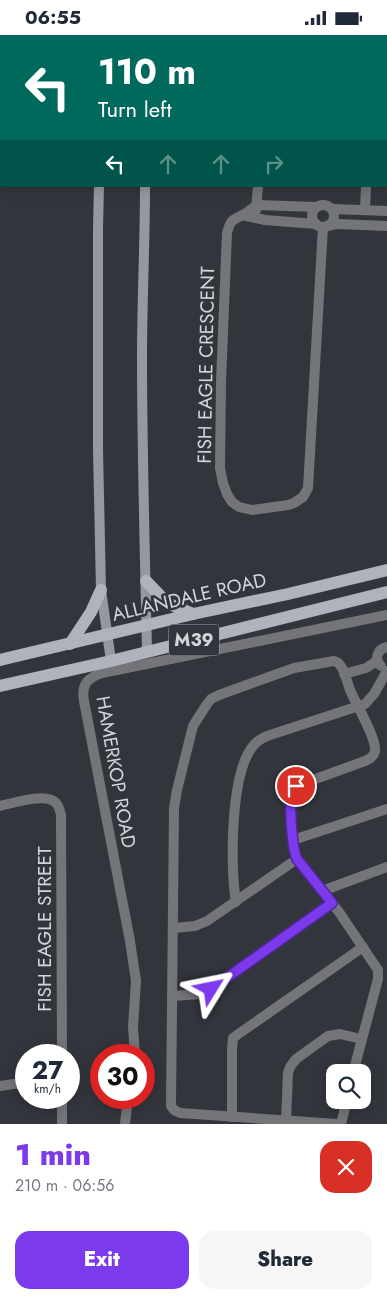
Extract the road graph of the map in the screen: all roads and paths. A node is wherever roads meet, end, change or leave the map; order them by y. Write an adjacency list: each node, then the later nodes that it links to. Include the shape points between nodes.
1 (99, 187): 16 (street)
2 (145, 187): 15 (street, via 142,449)
3 (258, 187): 5 (street)
4 (366, 187): 8 (street)
5 (257, 205): 6 (street); 10 (street, FISH EAGLE CRESCENT); 11 (street)
6 (316, 207): 7 (street, via 326,205); 12 (street, via 313,221)
7 (332, 209): 8 (street); 12 (street, via 333,221)
8 (365, 210): 9 (street)
9 (387, 211)
10 (242, 215): 11 (street); 12 (street, FISH EAGLE CRESCENT, via 232,220 227,233 220,467 227,494 232,502 245,510 288,505 303,497 308,488)
11 (256, 219): 12 (street)
12 (322, 226): 13 (street)
13 (387, 227)
14 (387, 570): 18 (main road, ALLANDALE ROAD / M39)
15 (146, 581): 18 (main road, via 167,603); 20 (street)
16 (101, 590): 21 (street); 22 (main road)
17 (387, 592): 24 (main road, M39)
18 (193, 614): 20 (main road, ALLANDALE ROAD / M39)
19 (387, 615): 45 (street, HAMERKOP ROAD, via 108,672 86,683 82,693 136,981)
20 (146, 626): 21 (main road, ALLANDALE ROAD / M39); 24 (street)
21 (108, 635): 22 (main road, ALLANDALE ROAD / M39); 26 (street)
22 (70, 644): 25 (main road, ALLANDALE ROAD / M39)
23 (387, 647): 27 (street, via 378,652)
24 (147, 652): 26 (main road, M39)
25 (0, 660)
26 (111, 661): 30 (main road, M39)
27 (377, 661): 28 (street); 29 (street, via 366,669)
28 (387, 670): 31 (street, via 370,700)
29 (344, 674): 31 (street); 40 (street, via 340,664 334,661 294,668 211,699 195,721 175,799)
30 (0, 687)
31 (359, 707): 34 (street, via 374,742 374,754 370,759 296,786 292,793); 38 (street, via 270,735 254,744 248,752 235,802 233,888)
32 (0, 806): 44 (street, FISH EAGLE STREET, via 38,798 48,799 60,809)
33 (387, 809): 34 (street)
34 (293, 840): 35 (street)
35 (297, 859): 37 (street); 38 (street)
36 (387, 867): 37 (street)
37 (322, 891): 39 (street)
38 (236, 902): 40 (street, via 203,924)
39 (332, 903): 41 (street); 42 (street, via 211,989 201,994)
40 (174, 928): 42 (street)
41 (363, 947): 43 (street, via 379,974); 52 (street, via 233,1039)
42 (172, 996): 52 (street, via 172,1108 180,1113)
43 (361, 1039): 46 (street); 53 (street, via 340,1034 328,1036 296,1059 288,1073)
44 (62, 1044)
45 (134, 1044)
46 (355, 1064)
47 (15, 1083): 48 (street)
48 (0, 1086)
49 (62, 1109): 54 (street)
50 (127, 1109): 55 (street)
51 (345, 1109): 57 (street)
52 (232, 1117): 53 (street)
53 (286, 1121): 56 (street)
54 (62, 1124)
55 (125, 1124)
56 (337, 1124)
57 (341, 1124)

